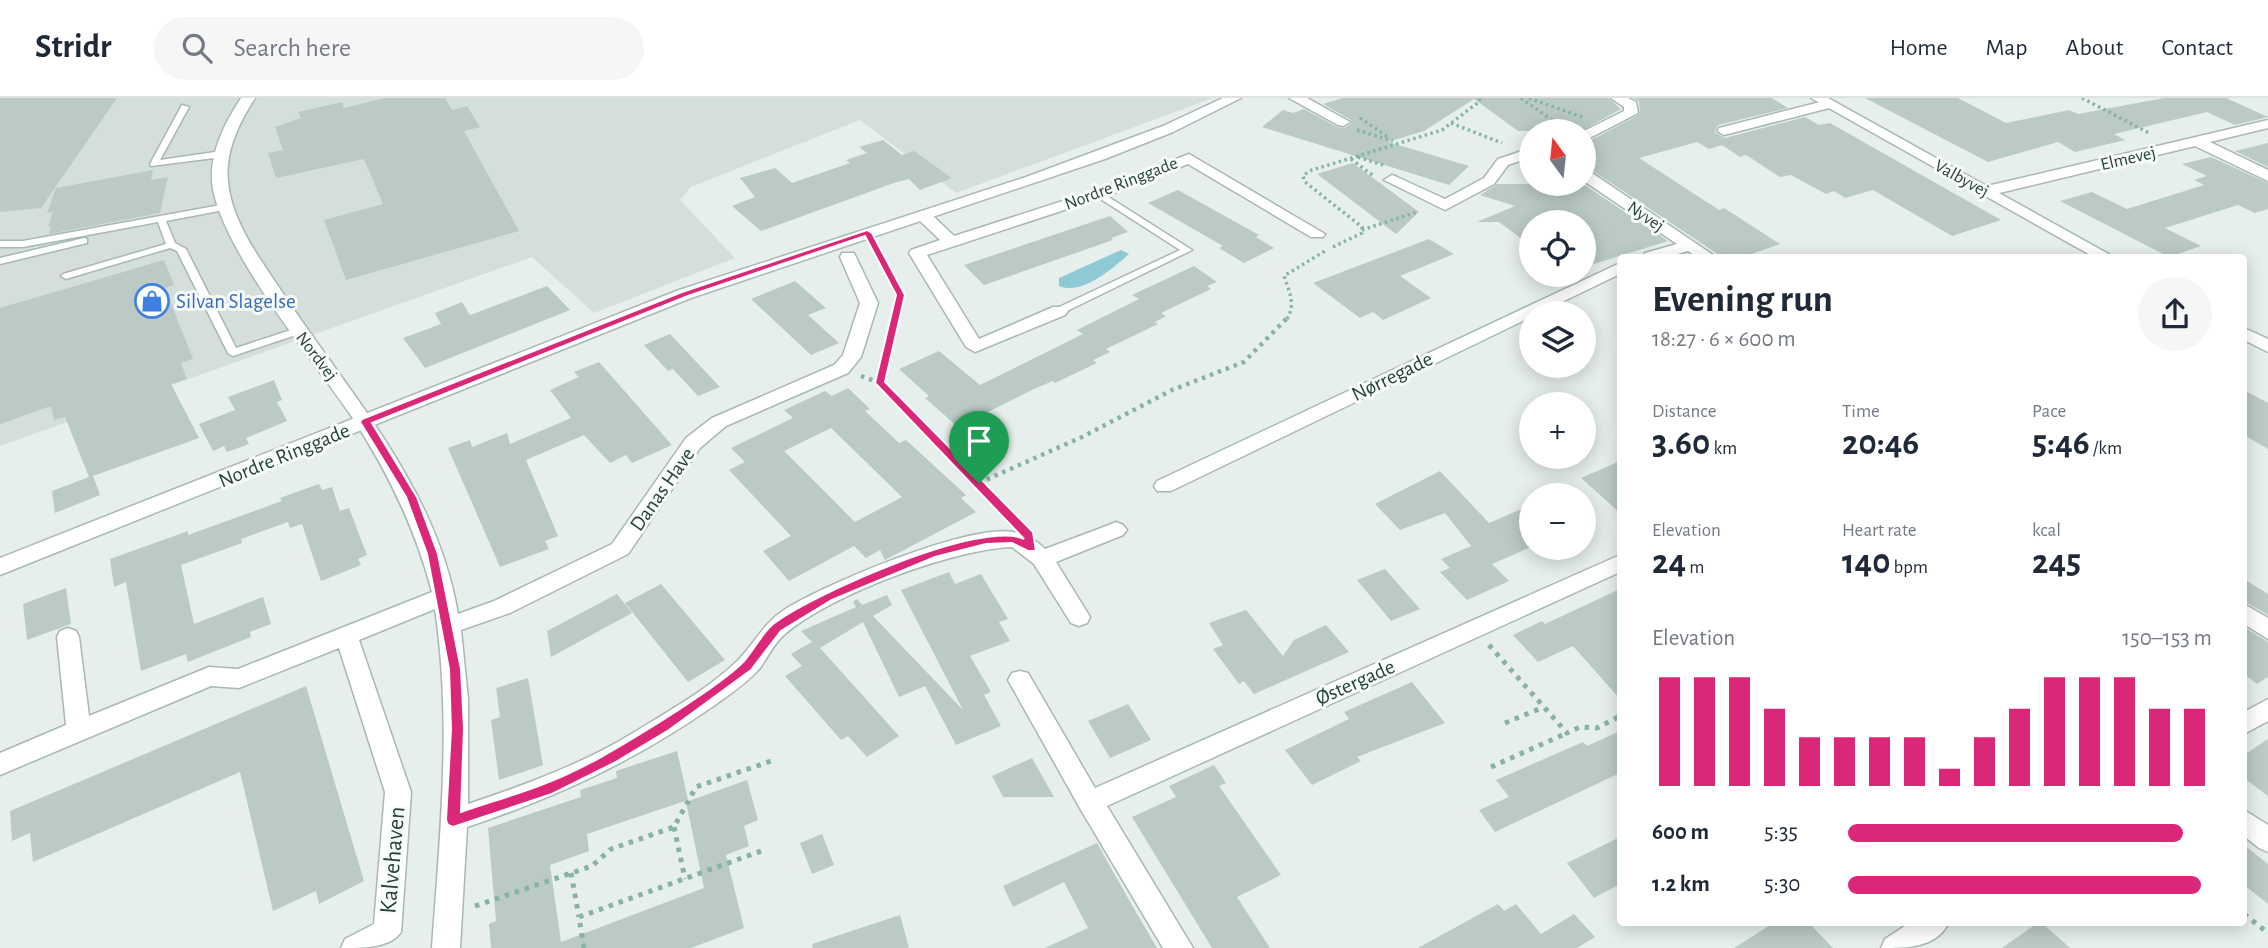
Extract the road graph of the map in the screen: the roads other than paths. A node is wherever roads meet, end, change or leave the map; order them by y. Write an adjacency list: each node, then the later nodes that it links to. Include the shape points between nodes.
1 (248, 98): 12 (street, Nordvej)
2 (1296, 98): 7 (street)
3 (1618, 98): 9 (street, via 1631,105 1631,113)
4 (1228, 99): 20 (street, Nordre Ringgade, via 1108,154)
5 (1823, 101): 10 (street); 17 (street, Valbyvej)
6 (185, 107): 12 (lane, via 154,164)
7 (1343, 122)
8 (2268, 124): 11 (street, Elmevej)
9 (1596, 130)
10 (1724, 131)
11 (2196, 141): 14 (street); 17 (street, Elmevej)
12 (222, 154): 19 (street, Nordvej, via 220,182)
13 (1519, 156): 15 (street, via 1503,162 1477,190 1445,205)
14 (2268, 176)
15 (1392, 180)
16 (1596, 182): 27 (street, Nyvej)
17 (1987, 191): 30 (street, Valbyvej)
18 (1099, 194): 23 (street, Nordre Ringgade, via 1189,158); 24 (street, Nordre Ringgade); 35 (lane, via 1187,250)
19 (226, 207): 21 (lane); 36 (street, Nordvej, via 230,223)
20 (924, 216): 24 (street); 39 (street, Nordre Ringgade, via 685,294)
21 (161, 219): 22 (lane); 26 (lane)
22 (101, 230): 25 (lane); 32 (lane, via 97,238)
23 (1317, 233)
24 (951, 242): 35 (street, Nordre Ringgade, via 917,253 975,347)
25 (0, 244)
26 (171, 245): 34 (lane); 36 (lane, via 181,249 233,353)
27 (1689, 245): 28 (street); 29 (street, Nyvej)
28 (1660, 254)
29 (1703, 254)
30 (2101, 254)
31 (848, 257): 48 (street, Danas Have, via 869,303 852,357 841,369 719,422 693,443 620,549 502,607)
32 (0, 261)
33 (1617, 269): 40 (street, Nørregade)
34 (66, 276)
35 (1059, 311)
36 (298, 331): 39 (street, Nordvej)
37 (2247, 335): 38 (street)
38 (2268, 347)
39 (366, 422): 44 (street, Nordre Ringgade); 45 (street, Nordvej, via 411,497 433,554)
40 (1164, 486)
41 (1116, 530): 42 (street)
42 (1037, 553): 47 (street); 58 (street, via 1014,539 986,540 932,554 828,597 776,628 747,667 665,726 547,789)
43 (1617, 564): 57 (street, Østergade)
44 (0, 567)
45 (442, 597): 48 (street, Nordvej); 50 (street)
46 (2247, 615): 49 (street)
47 (1079, 617)
48 (448, 626): 58 (street, Nordvej, via 457,729)
49 (2268, 630)
50 (346, 636): 55 (street, via 239,679 209,677); 62 (street, Kalvehaven, via 398,792 387,932)
51 (68, 637): 55 (street)
52 (1020, 680): 57 (street)
53 (2268, 709): 54 (street)
54 (2247, 722)
55 (79, 730): 56 (street)
56 (0, 764)
57 (1090, 802): 64 (street)
58 (453, 820): 63 (street, Nordvej)
59 (2247, 823): 60 (street)
60 (2268, 840)
61 (1929, 926): 65 (street)
62 (355, 948)
63 (446, 948)
64 (1179, 948)
65 (1895, 948)

